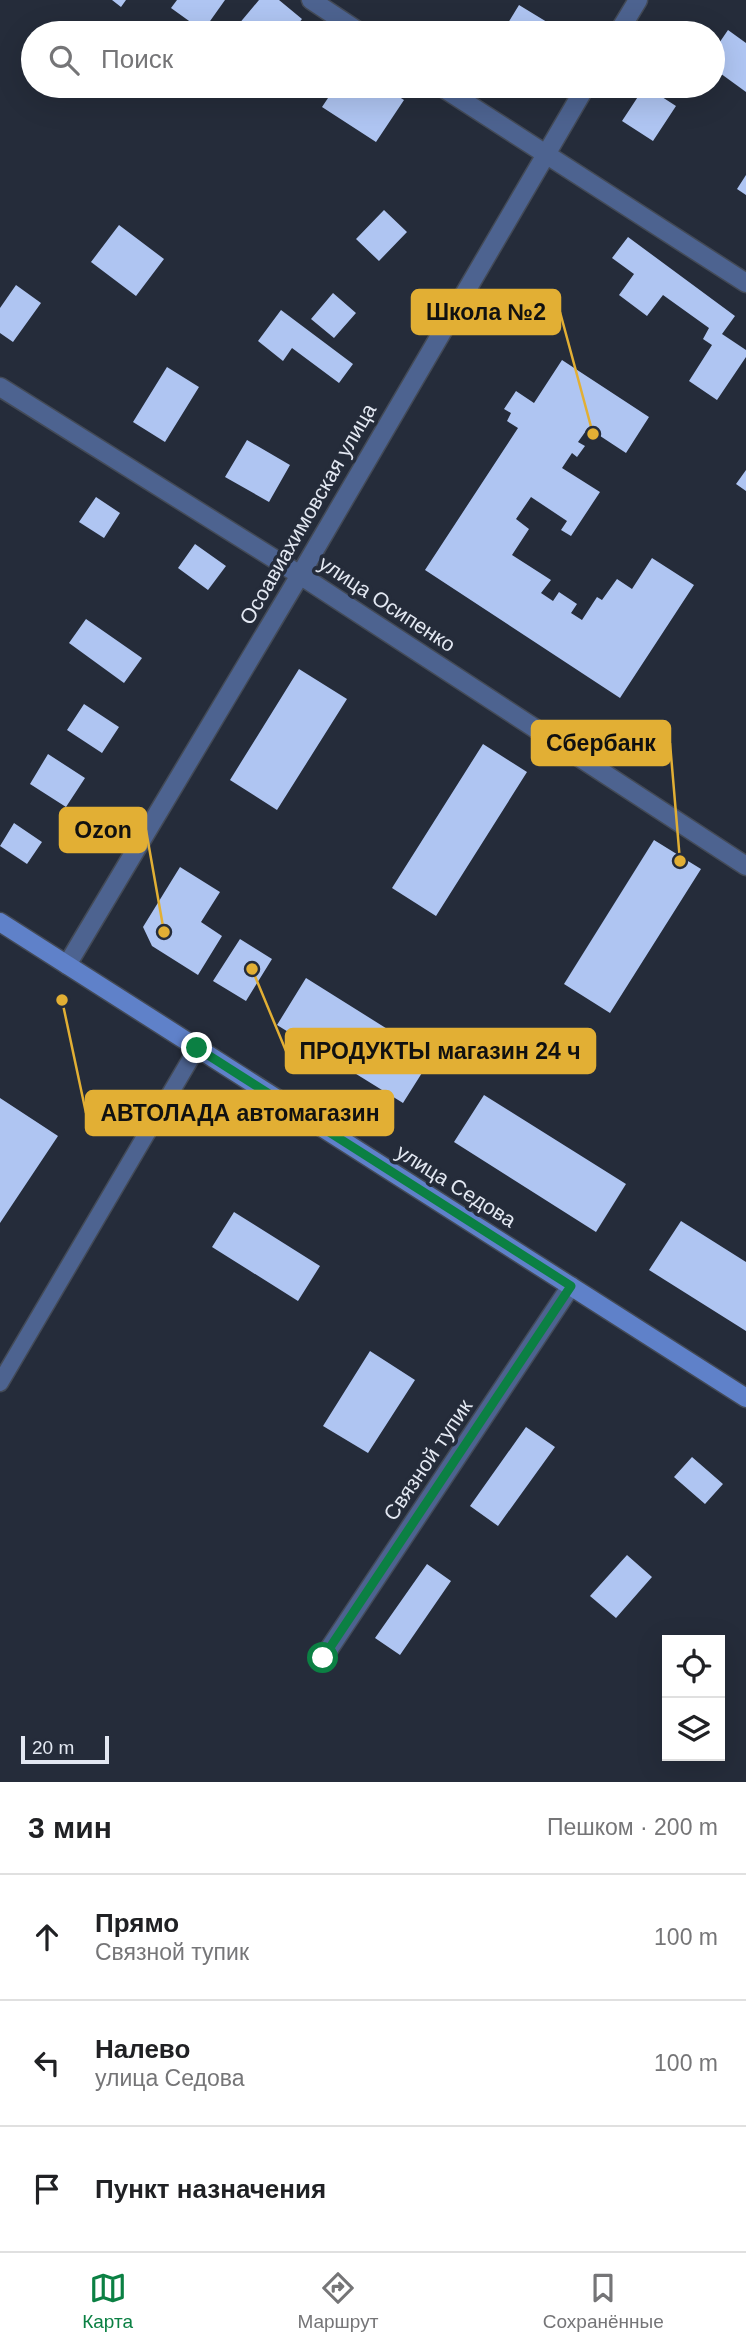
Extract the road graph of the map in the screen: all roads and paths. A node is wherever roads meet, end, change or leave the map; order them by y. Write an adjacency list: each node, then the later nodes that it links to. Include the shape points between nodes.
1 (311, 0): 3 (street)
2 (638, 0): 4 (street)
3 (343, 21)
4 (625, 21)
5 (458, 98): 7 (street)
6 (579, 98): 7 (street, Осоавиахимовская улица)
7 (545, 155): 8 (street); 10 (street, Осоавиахимовская улица)
8 (746, 283)
9 (0, 387): 10 (street, улица Осипенко)
10 (300, 575): 11 (street, улица Осипенко); 13 (street, Осоавиахимовская улица)
11 (746, 866)
12 (0, 922): 13 (main road, улица Седова)
13 (67, 965): 14 (main road, улица Седова)
14 (197, 1048): 15 (main road, улица Седова); 16 (lane)
15 (571, 1286): 17 (main road, улица Седова); 18 (street, Связной тупик)
16 (0, 1383)
17 (746, 1398)
18 (323, 1658)

